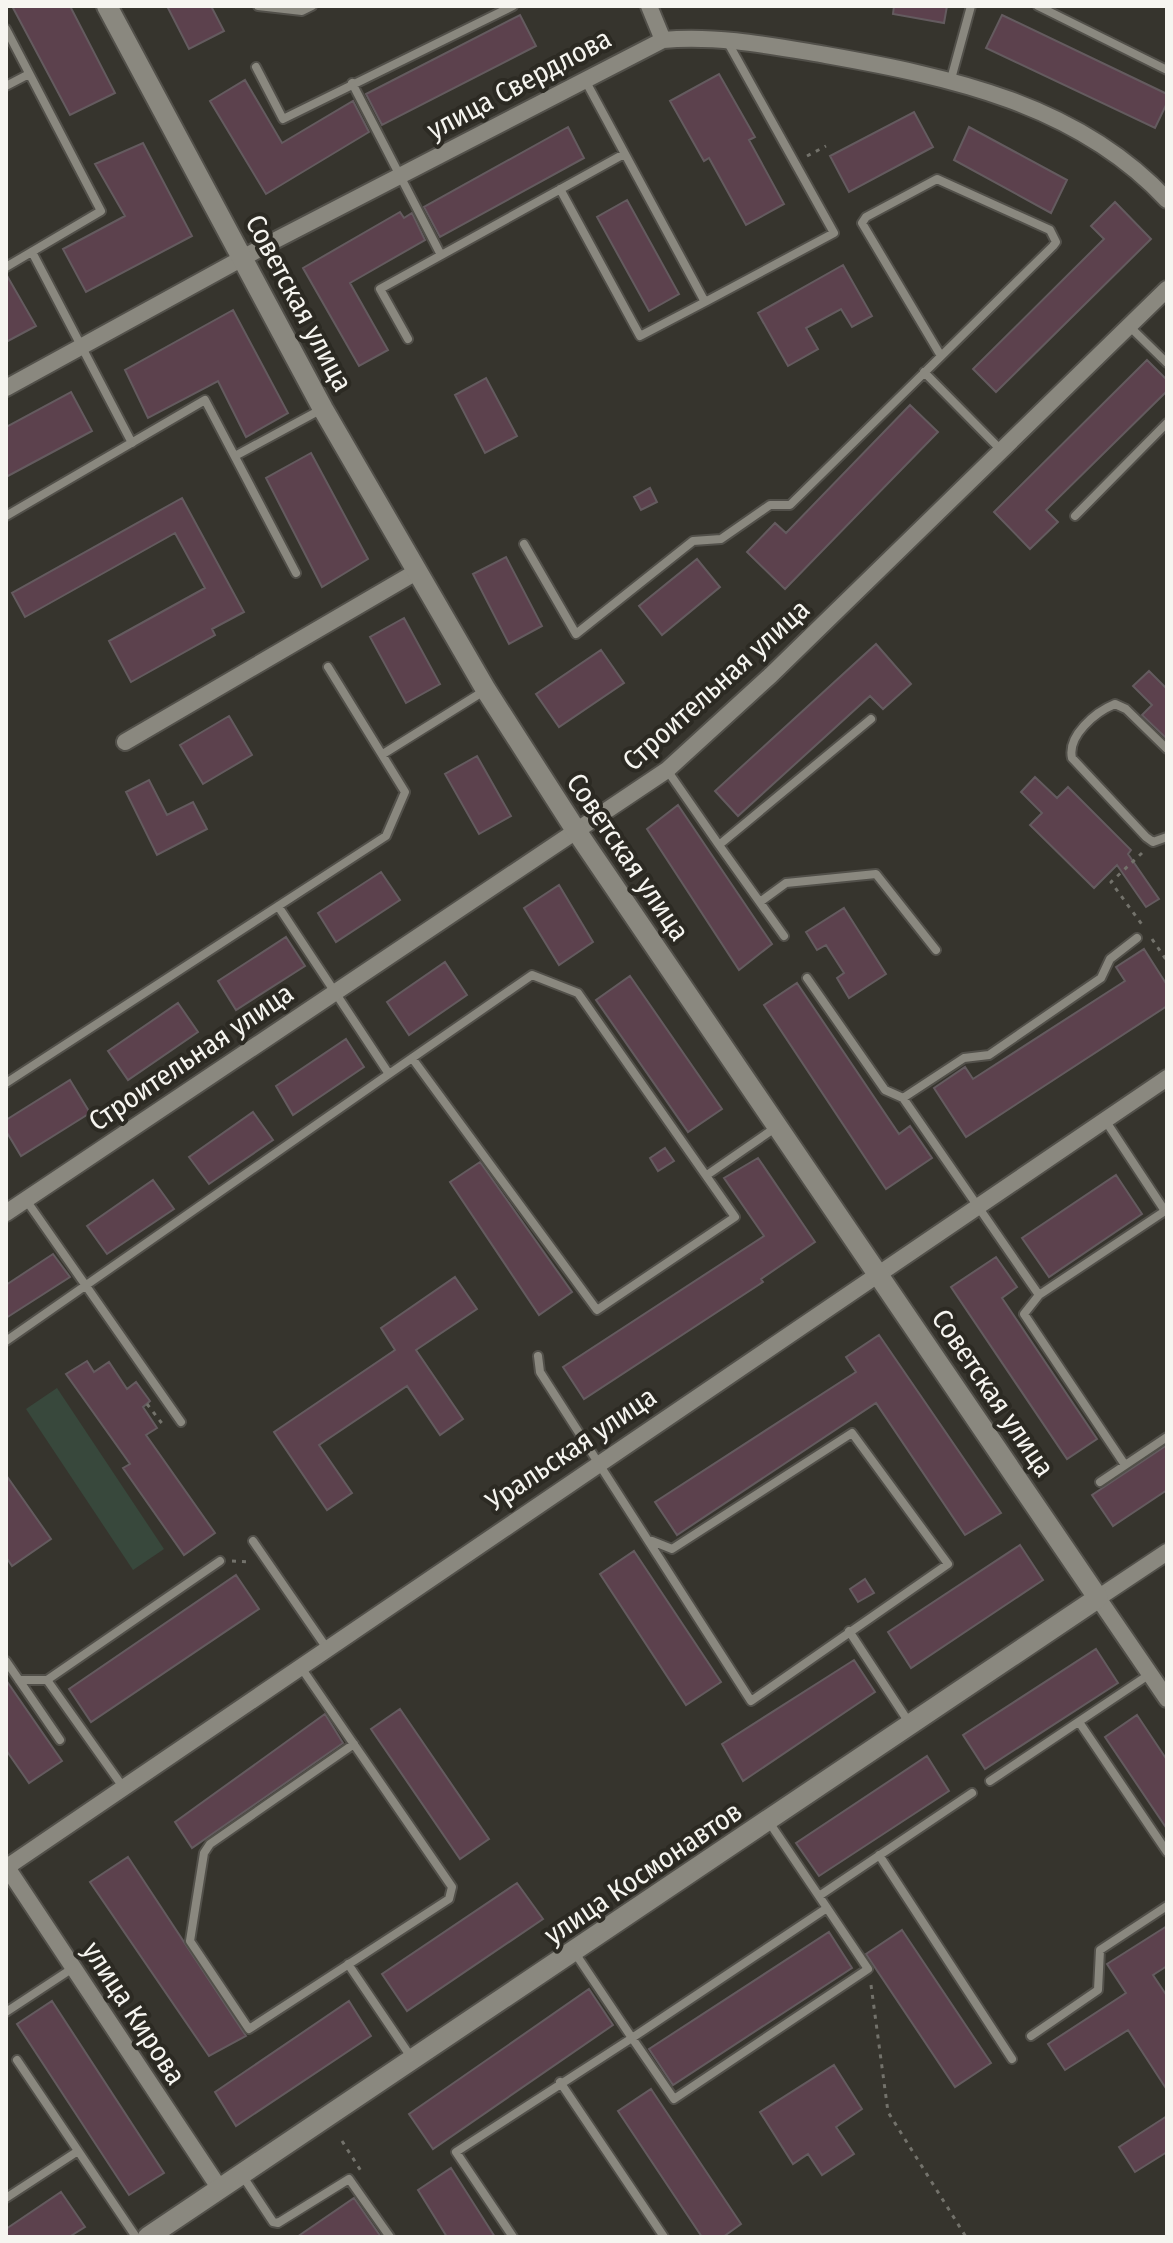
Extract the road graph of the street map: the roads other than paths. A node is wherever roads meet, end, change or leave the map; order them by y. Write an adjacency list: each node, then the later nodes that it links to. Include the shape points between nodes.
1 (107, 6): 24 (street, Советская улица)
2 (258, 6): 3 (lane, via 302,11)
3 (312, 6)
4 (513, 6): 16 (lane)
5 (649, 6): 10 (street)
6 (971, 6): 14 (lane)
7 (1038, 6): 12 (lane)
8 (6, 29): 13 (lane)
9 (725, 39): 10 (street, улица Свердлова); 14 (street, улица Свердлова); 27 (lane, via 834,233)
10 (663, 40): 15 (street, улица Свердлова)
11 (256, 67): 16 (lane, via 283,119)
12 (1167, 70)
13 (29, 74): 17 (lane); 22 (lane, via 101,211)
14 (951, 79): 21 (street, улица Свердлова, via 1063,122 1116,153)
15 (584, 80): 18 (lane); 19 (street, улица Свердлова)
16 (352, 83): 19 (lane)
17 (6, 86)
18 (624, 154): 20 (lane); 27 (lane)
19 (400, 176): 23 (lane); 24 (street, улица Свердлова)
20 (560, 189): 23 (lane); 27 (lane, via 640,336)
21 (1167, 200)
22 (32, 252): 25 (lane); 30 (lane)
23 (441, 255): 29 (lane, via 380,289)
24 (243, 258): 30 (street, улица Свердлова); 35 (street, Советская улица)
25 (6, 267)
26 (1167, 289): 28 (street, Строительная улица)
27 (705, 302)
28 (1129, 326): 32 (lane); 38 (street, Строительная улица)
29 (408, 339)
30 (81, 345): 34 (street, улица Свердлова); 37 (lane)
31 (941, 356): 31 (lane, via 862,223 937,179 1056,237 1053,246); 33 (lane)
32 (1167, 363)
33 (924, 372): 38 (lane); 42 (lane, via 790,505 770,505 721,539 693,541 576,634)
34 (6, 388)
35 (323, 409): 39 (lane); 43 (street, Советская улица)
36 (1167, 423): 41 (lane)
37 (132, 443): 39 (lane, via 205,400); 40 (lane)
38 (1001, 450): 51 (street, Строительная улица)
39 (235, 456): 44 (lane)
40 (6, 516)
41 (1075, 516)
42 (524, 544)
43 (416, 572): 46 (street, Советская улица); 48 (street)
44 (296, 573)
45 (328, 667): 50 (lane)
46 (486, 690): 50 (lane); 52 (street, Советская улица)
47 (871, 719): 54 (lane)
48 (125, 742)
49 (1167, 749): 53 (lane, via 1115,704 1084,728 1070,747 1072,758 1153,842)
50 (383, 754): 56 (lane, via 405,792 386,836)
51 (667, 770): 52 (street, Строительная улица); 54 (lane)
52 (577, 832): 61 (street, Строительная улица); 68 (street, Советская улица)
53 (1167, 837)
54 (719, 845): 55 (lane)
55 (760, 902): 57 (lane); 59 (lane, via 786,883 876,874)
56 (278, 906): 61 (lane); 65 (lane)
57 (784, 936)
58 (1137, 938): 66 (lane, via 1110,959 1101,978 989,1055 964,1058)
59 (936, 950)
60 (807, 978): 66 (lane, via 885,1090)
61 (335, 992): 63 (lane); 70 (street, Строительная улица)
62 (412, 1058): 63 (lane); 69 (lane, via 532,975 578,993); 69 (lane, via 597,1310 735,1217)
63 (389, 1074): 75 (lane)
64 (1167, 1078): 67 (street, Уральская улица)
65 (6, 1083)
66 (903, 1098): 71 (lane)
67 (1105, 1120): 71 (street, Уральская улица); 72 (lane)
68 (777, 1127): 69 (lane); 74 (street, Советская улица)
69 (707, 1175)
70 (25, 1199): 73 (street, Строительная улица); 75 (lane)
71 (976, 1206): 74 (street, Уральская улица); 76 (lane)
72 (1166, 1210): 76 (lane)
73 (6, 1213)
74 (878, 1273): 81 (street, Уральская улица); 88 (street, Советская улица)
75 (85, 1286): 77 (lane); 79 (lane)
76 (1039, 1295): 82 (lane, via 1024,1314)
77 (6, 1341)
78 (538, 1356): 81 (lane, via 540,1372)
79 (181, 1422)
80 (1167, 1437): 82 (lane)
81 (599, 1462): 85 (lane); 90 (street, Уральская улица)
82 (1125, 1465): 83 (lane)
83 (1100, 1482)
84 (253, 1541): 90 (lane)
85 (652, 1541): 89 (lane, via 751,1701); 89 (lane, via 672,1549 852,1433 948,1564)
86 (1167, 1552): 88 (street, улица Космонавтов)
87 (220, 1561): 95 (lane)
88 (1098, 1598): 93 (street, Советская улица); 98 (street, улица Космонавтов)
89 (849, 1631): 98 (lane)
90 (326, 1647): 92 (street, Уральская улица)
91 (6, 1661): 94 (lane)
92 (300, 1665): 100 (lane); 102 (street, Уральская улица)
93 (1150, 1674): 96 (street, Советская улица); 97 (lane)
94 (19, 1680): 95 (lane); 99 (lane)
95 (47, 1680): 102 (lane)
96 (1165, 1692)
97 (1079, 1722): 101 (lane); 105 (lane)
98 (911, 1725): 104 (street, улица Космонавтов)
99 (60, 1740)
100 (354, 1744): 112 (lane, via 452,1887 449,1899); 112 (lane, via 210,1844 190,1932 190,1941 249,2029)
101 (990, 1781)
102 (123, 1787): 107 (street, Уральская улица)
103 (972, 1793): 106 (lane)
104 (769, 1822): 108 (lane); 111 (street, улица Космонавтов)
105 (1167, 1852)
106 (879, 1855): 108 (lane); 117 (lane)
107 (6, 1866): 113 (street, улица Кирова)
108 (819, 1896): 110 (lane)
109 (1167, 1906): 115 (lane, via 1100,1950 1098,1990)
110 (827, 1908): 116 (lane); 116 (lane, via 868,1969 674,2099)
111 (575, 1953): 116 (lane); 119 (street, улица Космонавтов)
112 (348, 1964): 119 (lane)
113 (73, 1968): 114 (lane); 123 (street, улица Кирова)
114 (6, 2012)
115 (1031, 2036)
116 (632, 2038): 120 (lane)
117 (1012, 2059)
118 (17, 2060): 121 (lane)
119 (413, 2061): 122 (street, улица Космонавтов)
120 (560, 2082): 128 (lane, via 456,2152); 129 (lane)
121 (78, 2151): 124 (lane); 125 (lane)
122 (242, 2174): 123 (street, улица Космонавтов); 127 (lane, via 275,2223 349,2179)
123 (220, 2189): 126 (street, улица Космонавтов)
124 (6, 2198)
125 (136, 2237)
126 (148, 2237)
127 (390, 2237)
128 (513, 2237)
129 (664, 2237)

